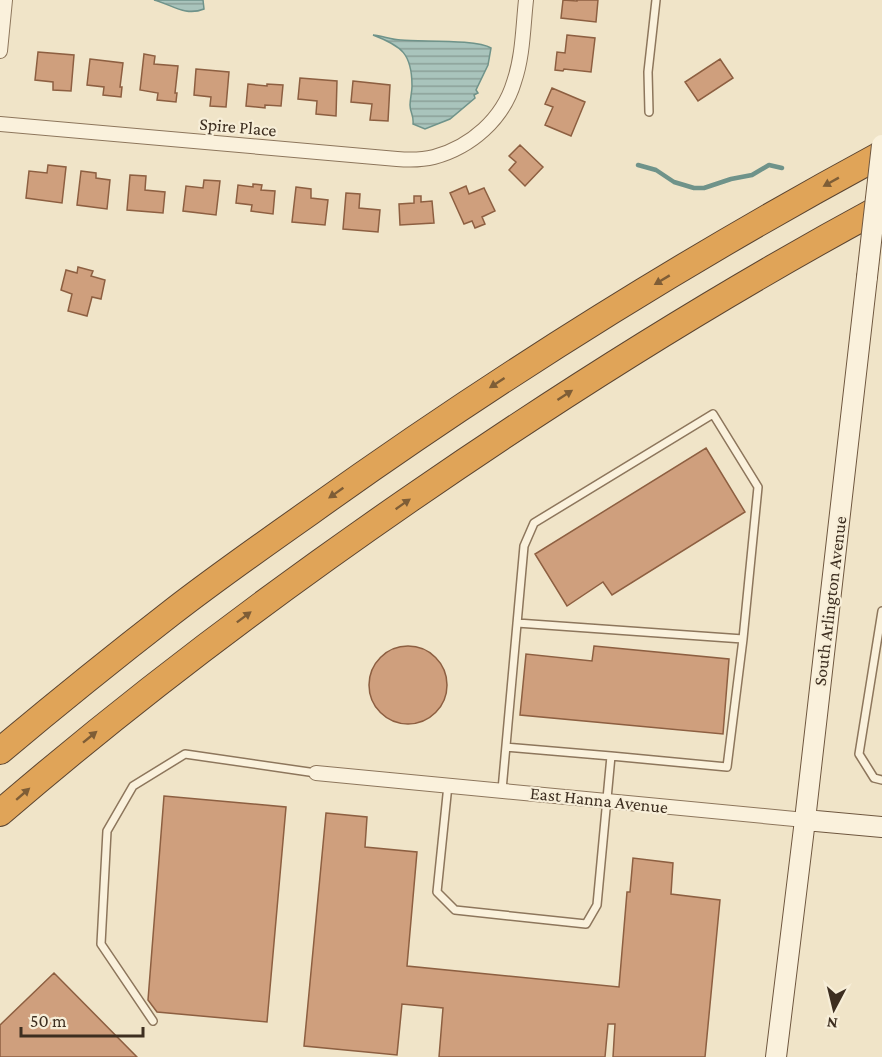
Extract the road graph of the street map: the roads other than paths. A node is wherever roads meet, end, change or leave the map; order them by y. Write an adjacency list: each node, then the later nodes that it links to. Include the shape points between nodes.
1 (6, 0): 4 (street)
2 (526, 0): 6 (street, Spire Place, via 519,65 500,113 469,142 430,158 397,159)
3 (656, 0): 5 (lane, via 648,72)
4 (0, 51)
5 (649, 112)
6 (0, 124)
7 (882, 145): 22 (main road, South Arlington Avenue, bridge)
8 (882, 154): 14 (highway, one-way to 14, via 667,277 416,436 172,612)
9 (882, 207): 21 (highway, one-way to 9, via 202,648 524,421 763,274)
10 (882, 611): 17 (lane, via 859,754 874,778)
11 (517, 623): 12 (lane); 12 (lane, via 524,546 534,523 713,414 758,486); 13 (lane)
12 (743, 639): 15 (lane, via 727,767)
13 (506, 747): 15 (lane); 19 (lane)
14 (0, 751)
15 (611, 756): 20 (lane)
16 (316, 773): 18 (street, East Hanna Avenue); 24 (lane, via 185,754 133,786 107,831 101,944)
17 (882, 780)
18 (448, 785): 19 (street, East Hanna Avenue); 20 (lane, via 437,892 454,910 586,924 597,905)
19 (502, 790): 20 (street, East Hanna Avenue)
20 (608, 801): 22 (street, East Hanna Avenue)
21 (0, 813)
22 (805, 820): 23 (main road, East Hanna Avenue); 25 (main road, South Arlington Avenue)
23 (882, 827)
24 (153, 1021)
25 (776, 1057)

